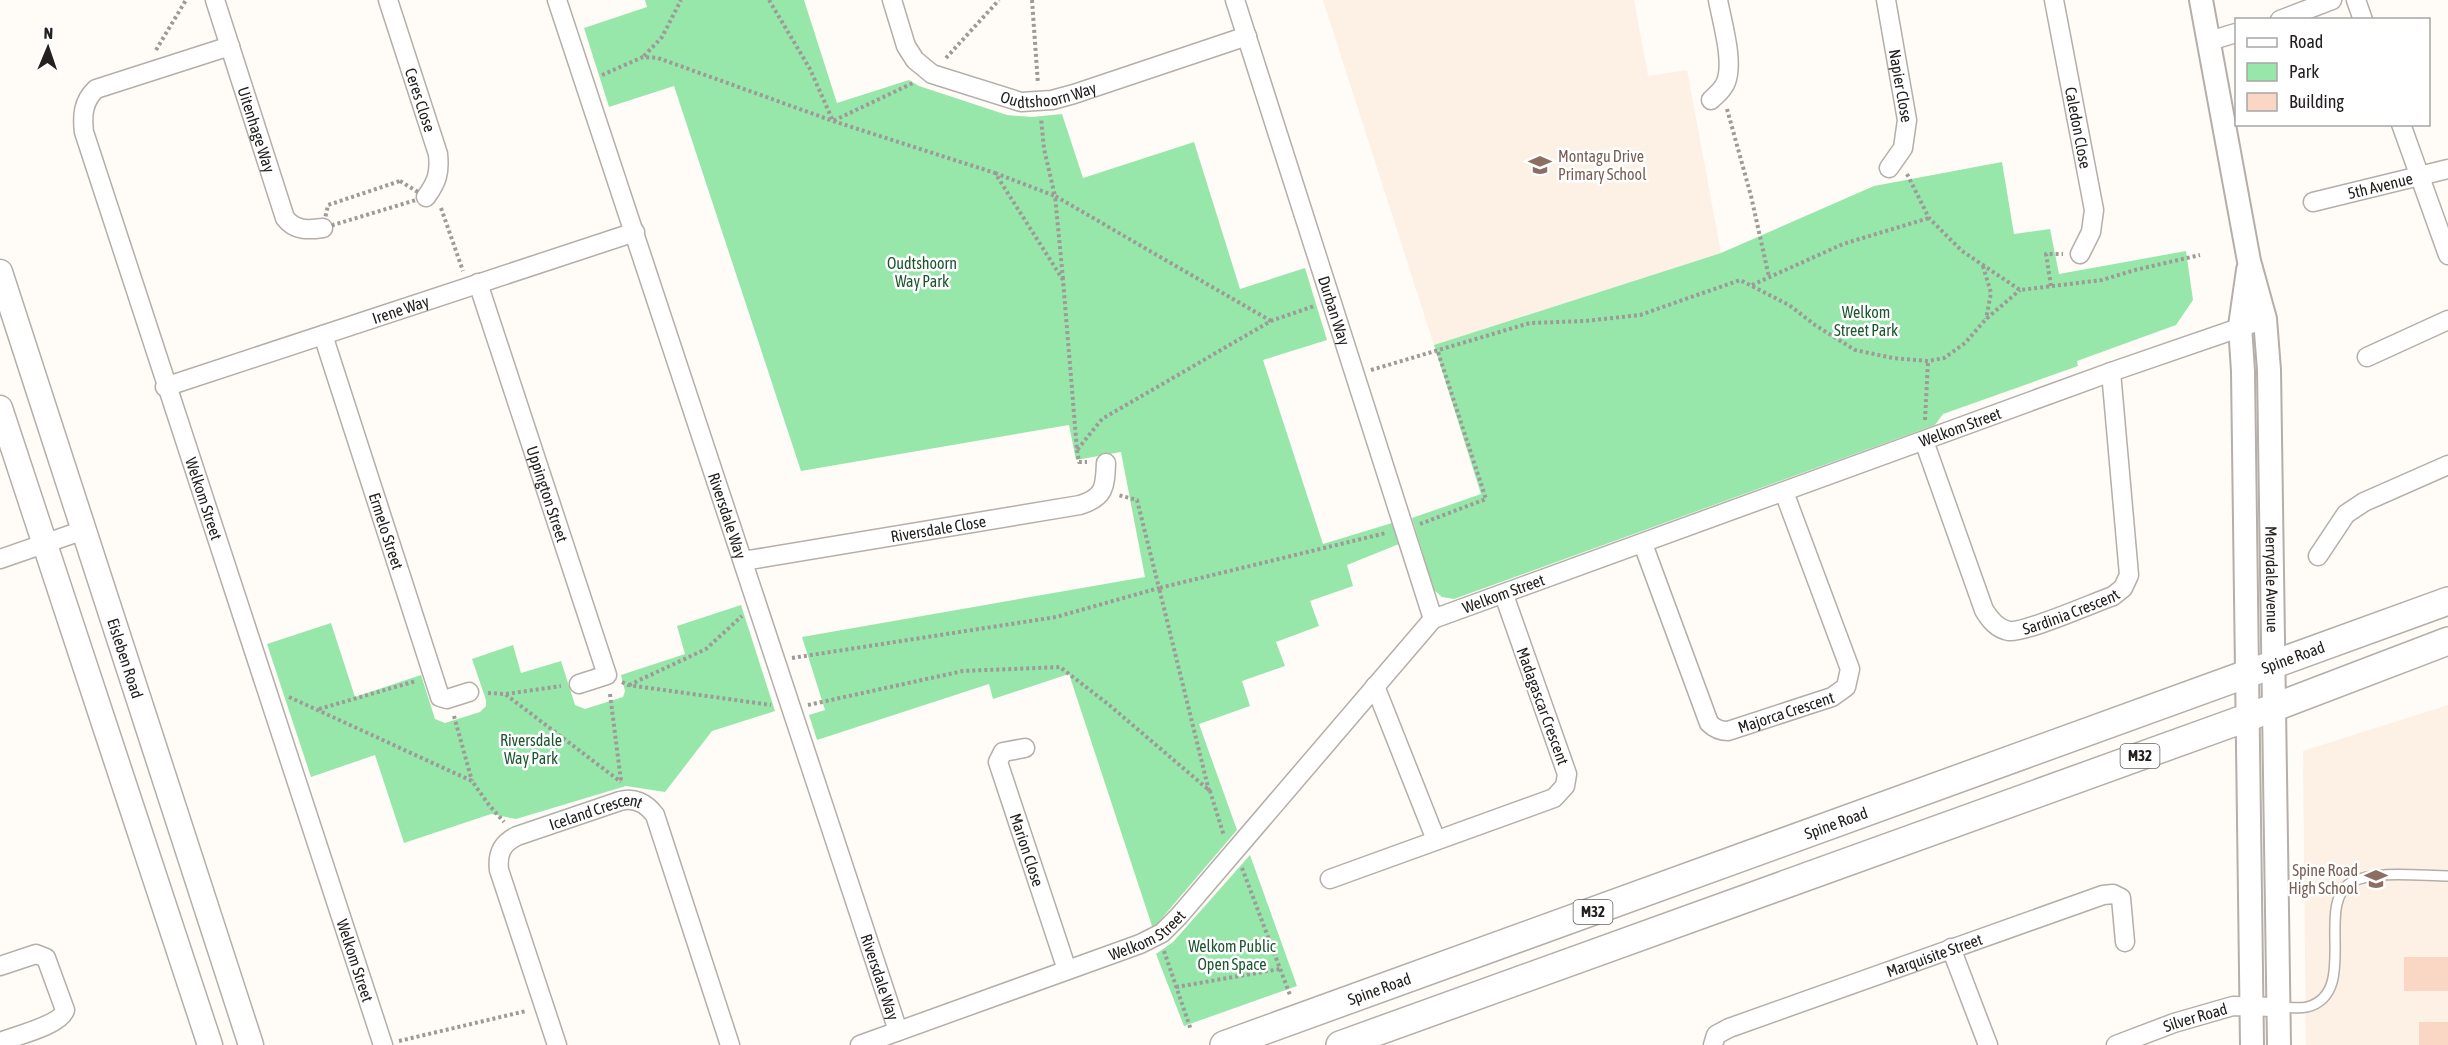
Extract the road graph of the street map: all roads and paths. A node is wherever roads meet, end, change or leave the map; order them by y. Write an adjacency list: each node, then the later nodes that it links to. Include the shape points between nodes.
1 (186, 0): 24 (path)
2 (215, 0): 22 (street, Uitenhage Way)
3 (388, 0): 35 (street, Ceres Close, via 436,144 439,165)
4 (557, 0): 26 (street, Riversdale Way)
5 (681, 0): 23 (path, via 662,37)
6 (769, 0): 29 (path, via 810,69)
7 (892, 0): 25 (street, Oudtshoorn Way, via 906,46)
8 (999, 0): 25 (path)
9 (1032, 0): 28 (path)
10 (1235, 0): 20 (street, Durban Way)
11 (1718, 0): 27 (street, via 1729,63 1727,80)
12 (1886, 0): 31 (street, Napier Close, via 1907,120 1905,141)
13 (2054, 0): 41 (street, Caledon Close, via 2094,210 2091,232)
14 (2201, 0): 21 (street, Merrydale Avenue)
15 (2332, 0): 17 (street)
16 (2356, 0): 18 (street)
17 (2285, 18)
18 (2362, 18)
19 (2235, 33): 21 (street)
20 (1247, 36): 28 (street, Oudtshoorn Way); 53 (street, Durban Way)
21 (2209, 41): 44 (street, Merrydale Avenue)
22 (230, 46): 24 (street, Welkom Street); 39 (street, Uitenhage Way, via 285,218 299,229)
23 (643, 57): 26 (path); 29 (path, via 658,58)
24 (141, 74): 65 (street, Welkom Street, via 96,89 86,102 82,120)
25 (932, 74): 28 (street, Oudtshoorn Way, via 1021,102); 29 (path)
26 (584, 82): 40 (street, Riversdale Way)
27 (1717, 95): 47 (path, via 1751,196)
28 (1040, 102): 36 (path, via 1044,149)
29 (833, 121): 33 (path)
30 (2402, 126): 34 (street)
31 (1894, 164): 38 (path, via 1922,201)
32 (2448, 169): 34 (street, 5th Avenue)
33 (995, 173): 36 (path); 48 (path)
34 (2420, 176): 37 (street, 5th Avenue); 43 (street)
35 (431, 191): 39 (path); 39 (path, via 400,181 328,205); 49 (path, via 462,270)
36 (1055, 196): 48 (path); 57 (path)
37 (2313, 201)
38 (1929, 218): 45 (path); 47 (path, via 1843,244)
39 (323, 228)
40 (635, 232): 49 (street, Irene Way); 78 (street, Riversdale Way)
41 (2080, 254): 51 (path, via 2046,254)
42 (2200, 255): 51 (path, via 2102,280)
43 (2448, 255)
44 (2249, 261): 55 (street, Merrydale Avenue); 58 (street, Merrydale Avenue)
45 (1983, 266): 52 (path); 54 (path, via 1991,293)
46 (0, 272): 73 (main road, Eisleben Road)
47 (1769, 277): 50 (path)
48 (1063, 280): 57 (path, via 1077,450 1102,419)
49 (478, 283): 59 (street, Irene Way); 87 (street, Uppington Street)
50 (1752, 285): 60 (path, via 1740,280 1640,315 1530,323); 62 (path, via 1855,350)
51 (2051, 286): 52 (path)
52 (2020, 290): 54 (path)
53 (1332, 301): 57 (path); 64 (street, Durban Way)
54 (1986, 319): 62 (path, via 1965,344 1944,358)
55 (2265, 319): 58 (street, Welkom Street); 86 (street, Merrydale Avenue)
56 (2448, 320): 61 (street)
57 (1271, 321)
58 (2240, 327): 63 (street, Welkom Street); 88 (street, Merrydale Avenue)
59 (322, 334): 65 (street, Irene Way); 89 (street, Ermelo Street)
60 (1437, 349): 64 (path); 72 (path, via 1486,499)
61 (2367, 357)
62 (1928, 361): 67 (path)
63 (2111, 372): 67 (street, Welkom Street); 67 (street, Sardinia Crescent, via 2129,575 2123,588 2113,596 2007,631 1991,621)
64 (1356, 374): 72 (street, Durban Way)
65 (165, 387): 121 (street, Welkom Street)
66 (0, 408): 74 (main road)
67 (1924, 441): 71 (street, Welkom Street)
68 (1106, 463): 70 (street)
69 (2448, 465): 76 (street, via 2364,502 2346,514)
70 (1102, 492): 78 (street, Riversdale Close, via 1080,505); 79 (path, via 1137,500)
71 (1784, 492): 75 (street, Welkom Street); 75 (street, Majorca Crescent, via 1850,669 1846,687 1832,696 1728,731 1717,730 1709,723)
72 (1406, 529): 79 (path); 83 (street, Durban Way)
73 (84, 530): 74 (street); 123 (main road, Eisleben Road)
74 (44, 543): 77 (street); 122 (main road)
75 (1643, 544): 80 (street, Welkom Street)
76 (2318, 556)
77 (0, 559)
78 (743, 561): 82 (street, Riversdale Way)
79 (1159, 588): 85 (path, via 1056,617); 103 (path)
80 (1504, 595): 83 (street, Welkom Street); 105 (street, Madagascar Crescent, via 1567,774 1565,786 1554,798)
81 (2448, 601): 86 (main road, Spine Road / M32)
82 (756, 602): 85 (street, Riversdale Way); 91 (path, via 706,649)
83 (1433, 620): 92 (street, Welkom Street)
84 (2448, 641): 97 (main road, M32)
85 (776, 661): 119 (street, Riversdale Way)
86 (2274, 664): 88 (main road, Spine Road / M32); 97 (street, Merrydale Avenue)
87 (608, 675): 90 (street); 102 (path)
88 (2248, 675): 99 (street, Merrydale Avenue); 127 (main road, Spine Road / M32)
89 (434, 676): 96 (street, Ermelo Street, via 440,697); 98 (path)
90 (579, 684): 95 (path)
91 (628, 685)
92 (1375, 686): 105 (street); 108 (street, Welkom Street)
93 (279, 692): 98 (path)
94 (469, 692): 95 (path); 96 (street)
95 (505, 694): 102 (path)
96 (449, 698): 101 (path)
97 (2276, 707): 99 (main road, M32); 117 (street, Merrydale Avenue)
98 (318, 710): 101 (path)
99 (2249, 717): 116 (street, Merrydale Avenue); 128 (main road, M32)
100 (1025, 748): 113 (street, Marion Close, via 1003,752 998,762)
101 (472, 781): 104 (path)
102 (623, 791): 104 (street, Iceland Crescent); 125 (street, Iceland Crescent, via 654,815)
103 (1210, 791)
104 (517, 836): 115 (street, via 503,846 499,870)
105 (1436, 840): 107 (street, Madagascar Crescent)
106 (2448, 876): 117 (lane, via 2368,876 2350,883 2340,893 2331,987 2319,1002 2306,1007)
107 (1330, 879)
108 (1162, 933): 113 (street, Welkom Street); 114 (path, via 1164,954)
109 (2125, 942): 110 (street, Marquisite Street, via 2121,898 2103,894)
110 (1951, 948): 129 (street, Marquisite Street, via 1729,1028 1716,1035); 130 (street)
111 (0, 966): 120 (street, via 36,954 46,958 65,1010 54,1022)
112 (1280, 969): 114 (path)
113 (1067, 970): 119 (street, Welkom Street)
114 (1176, 987): 118 (path)
115 (544, 1006): 121 (path); 124 (street)
116 (2252, 1007): 117 (street, Silver Road); 131 (street, Silver Road, via 2214,1011); 132 (street, Merrydale Avenue)
117 (2278, 1007): 133 (street, Merrydale Avenue)
118 (1191, 1030)
119 (898, 1031): 126 (street, Welkom Street)
120 (0, 1042)
121 (389, 1044)
122 (210, 1045)
123 (251, 1045)
124 (557, 1045)
125 (730, 1045)
126 (860, 1045)
127 (1224, 1045)
128 (1340, 1045)
129 (1713, 1045)
130 (1988, 1045)
131 (2116, 1045)
132 (2252, 1045)
133 (2279, 1045)

